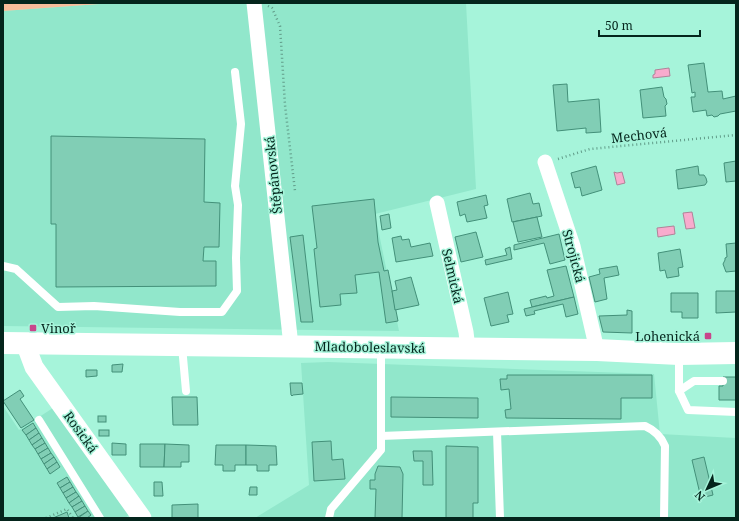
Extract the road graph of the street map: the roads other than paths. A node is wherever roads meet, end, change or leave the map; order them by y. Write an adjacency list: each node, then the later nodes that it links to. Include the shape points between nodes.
1 (254, 3): 9 (street, Štěpánovská)
2 (235, 72): 5 (lane, via 241,124 235,186 238,205 237,291 222,312 94,306 58,307 16,269)
3 (545, 162): 12 (street, Strojická, via 572,246)
4 (437, 203): 11 (street, Selmická)
5 (3, 266)
6 (3, 343): 7 (main road, Mladoboleslavská)
7 (25, 343): 8 (main road, Mladoboleslavská); 23 (street, Rosická, via 34,367)
8 (182, 345): 9 (main road, Mladoboleslavská); 16 (lane)
9 (291, 346): 10 (main road, Mladoboleslavská)
10 (381, 347): 11 (main road, Mladoboleslavská); 21 (lane)
11 (468, 348): 12 (main road, Mladoboleslavská)
12 (597, 350): 14 (main road, Mladoboleslavská)
13 (736, 353): 14 (main road, Mladoboleslavská)
14 (679, 354): 17 (lane)
15 (723, 381): 17 (lane, via 694,381)
16 (186, 391)
17 (679, 391): 18 (lane, via 688,410)
18 (736, 412)
19 (39, 420): 22 (lane)
20 (497, 432): 21 (lane); 25 (lane); 26 (lane, via 645,426 653,430 665,446)
21 (381, 436): 24 (lane, via 381,450 331,509)
22 (100, 518)
23 (141, 518)
24 (329, 518)
25 (500, 518)
26 (664, 518)

